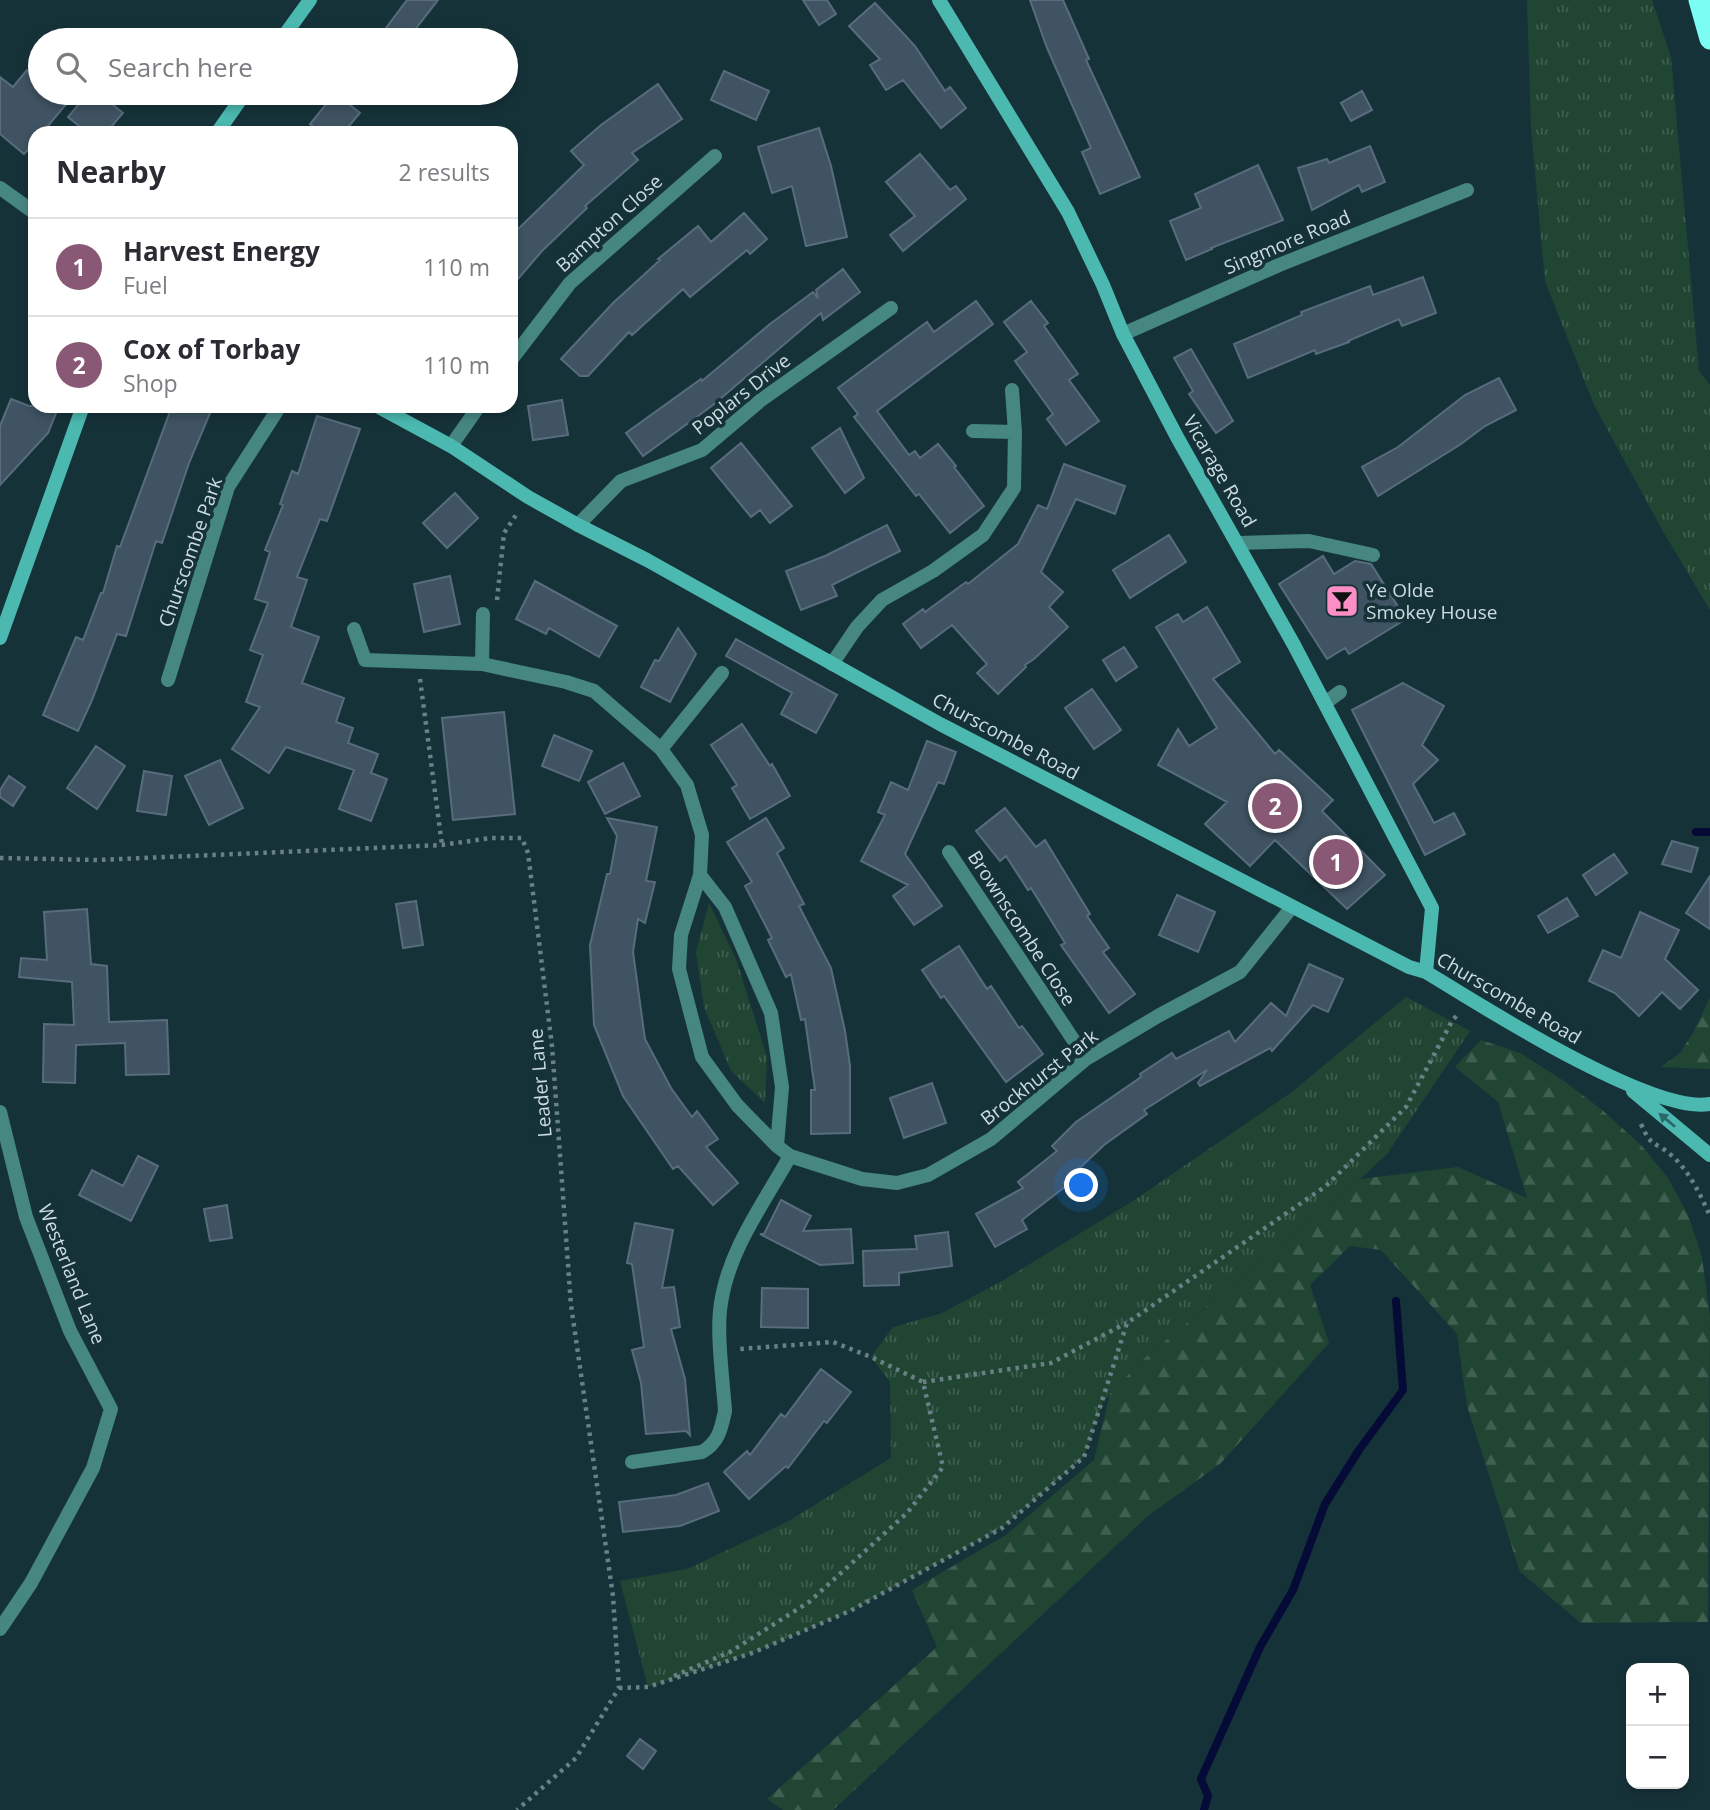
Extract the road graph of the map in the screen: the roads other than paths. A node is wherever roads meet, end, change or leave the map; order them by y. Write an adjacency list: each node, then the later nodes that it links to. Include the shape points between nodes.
1 (310, 0): 4 (street)
2 (939, 0): 13 (street, Vicarage Road, via 1068,212)
3 (1699, 0): 5 (highway)
4 (290, 28)
5 (1710, 39)
6 (237, 105): 7 (street)
7 (222, 126)
8 (715, 156): 14 (street, Bampton Close, via 570,283)
9 (0, 188): 11 (street)
10 (1467, 190): 13 (street, Singmore Road)
11 (28, 208)
12 (891, 308): 23 (street, Poplars Drive, via 761,400 702,450 621,481)
13 (1123, 334): 24 (street, Vicarage Road)
14 (518, 351)
15 (1012, 390): 21 (street)
16 (80, 413): 28 (street)
17 (276, 413): 32 (street, Churscombe Park, via 229,488)
18 (390, 413): 22 (street, Churscombe Road)
19 (474, 413): 22 (street)
20 (973, 431): 21 (street)
21 (1015, 432): 30 (street, via 1014,488 983,536 882,600)
22 (451, 446): 23 (street, Churscombe Road)
23 (578, 525): 30 (street, Churscombe Road)
24 (1238, 543): 25 (street, via 1310,541); 34 (street, Vicarage Road)
25 (1373, 555)
26 (483, 614): 29 (street)
27 (354, 629): 29 (street, Brockhurst Park, via 365,660)
28 (0, 638)
29 (482, 664): 35 (street, Brockhurst Park, via 594,691)
30 (832, 664): 38 (street, Churscombe Road)
31 (722, 673): 35 (street)
32 (167, 680)
33 (1339, 692): 34 (street)
34 (1325, 703): 39 (street, Vicarage Road, via 1432,908)
35 (661, 749): 37 (street, Brockhurst Park, via 687,785 702,835)
36 (950, 852): 40 (street, Brownscombe Close)
37 (700, 875): 44 (street, via 725,907 771,1013 782,1087); 44 (street, Brockhurst Park, via 681,935 679,969 685,999 702,1057 737,1105)
38 (1292, 907): 39 (street, Churscombe Road); 40 (street, Brockhurst Park, via 1240,972)
39 (1426, 972): 41 (street, Churscombe Road)
40 (1086, 1059): 45 (street, Brockhurst Park, via 990,1139 928,1175 897,1183 862,1179)
41 (1625, 1084): 42 (street, Churscombe Road, via 1673,1101); 46 (street, Churscombe Road, one-way to 41)
42 (1710, 1104)
43 (0, 1112): 48 (street, Westerland Lane, via 26,1217 70,1331 111,1409 93,1468 31,1583)
44 (776, 1146): 45 (street, Brockhurst Park)
45 (790, 1156): 47 (street, via 731,1261 720,1305 724,1411 719,1434 702,1452)
46 (1710, 1156)
47 (632, 1462)
48 (0, 1629)

